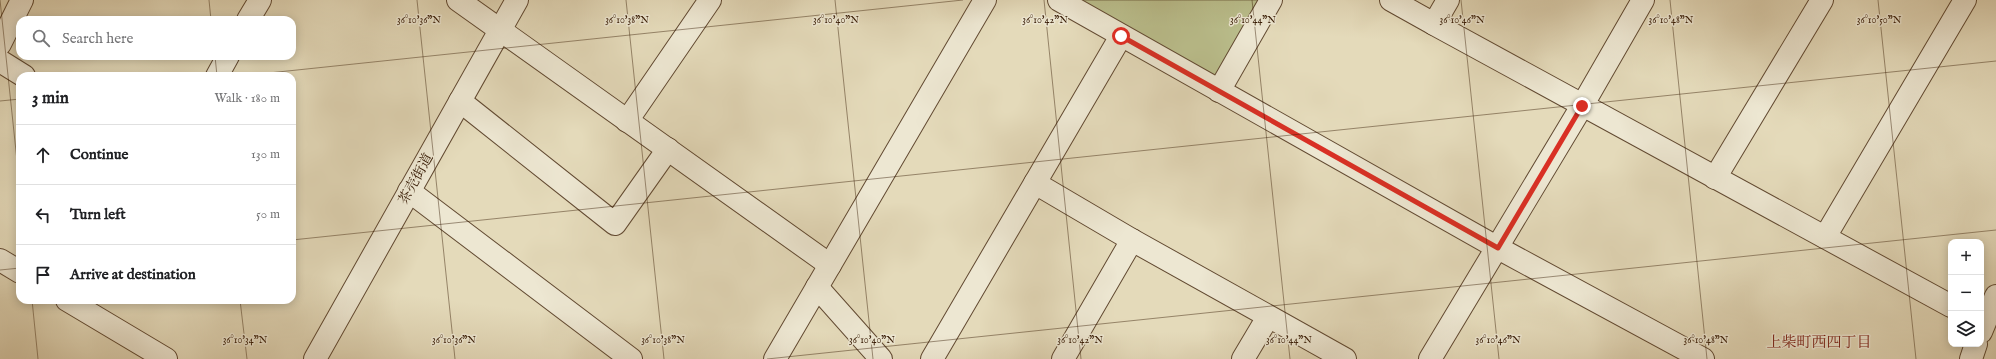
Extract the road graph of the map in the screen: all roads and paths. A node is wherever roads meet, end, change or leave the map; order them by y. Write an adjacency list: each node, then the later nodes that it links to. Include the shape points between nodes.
1 (22, 0): 18 (street)
2 (260, 0): 14 (street)
3 (458, 0): 16 (street)
4 (517, 0): 16 (street, 茶売街道)
5 (710, 0): 26 (street)
6 (985, 0): 35 (street)
7 (1059, 0): 17 (street)
8 (1271, 0): 23 (street)
9 (1391, 0): 15 (street)
10 (1448, 0): 15 (street)
11 (1643, 0): 25 (street)
12 (1822, 0): 28 (street)
13 (1965, 0): 31 (street)
14 (250, 16)
15 (1434, 24): 25 (street)
16 (501, 29): 24 (street, 茶売街道); 26 (street)
17 (1121, 36): 23 (street); 29 (street)
18 (0, 44)
19 (226, 60): 22 (street)
20 (0, 61): 21 (street)
21 (18, 72)
22 (219, 72)
23 (1219, 91): 33 (street)
24 (460, 101): 27 (street, via 615,224); 30 (street, 茶売街道)
25 (1582, 106): 28 (street); 33 (street)
26 (627, 120): 27 (street)
27 (668, 150): 35 (street)
28 (1715, 178): 31 (street)
29 (1035, 183): 32 (street); 49 (street)
30 (410, 191): 45 (street, 茶売街道); 46 (street)
31 (1825, 237): 40 (street)
32 (1132, 240): 41 (street); 50 (street)
33 (1498, 248): 53 (street); 54 (street)
34 (0, 260): 36 (street)
35 (830, 265): 37 (street)
36 (16, 270)
37 (817, 287): 47 (street); 48 (street)
38 (1996, 296): 42 (street)
39 (82, 304): 44 (street)
40 (1948, 304)
41 (1268, 317): 51 (street); 52 (street)
42 (1984, 322)
43 (1975, 347): 55 (street)
44 (166, 359)
45 (315, 359)
46 (631, 359)
47 (775, 359)
48 (881, 359)
49 (932, 359)
50 (1062, 359)
51 (1243, 359)
52 (1345, 359)
53 (1430, 359)
54 (1703, 359)
55 (1971, 359)

